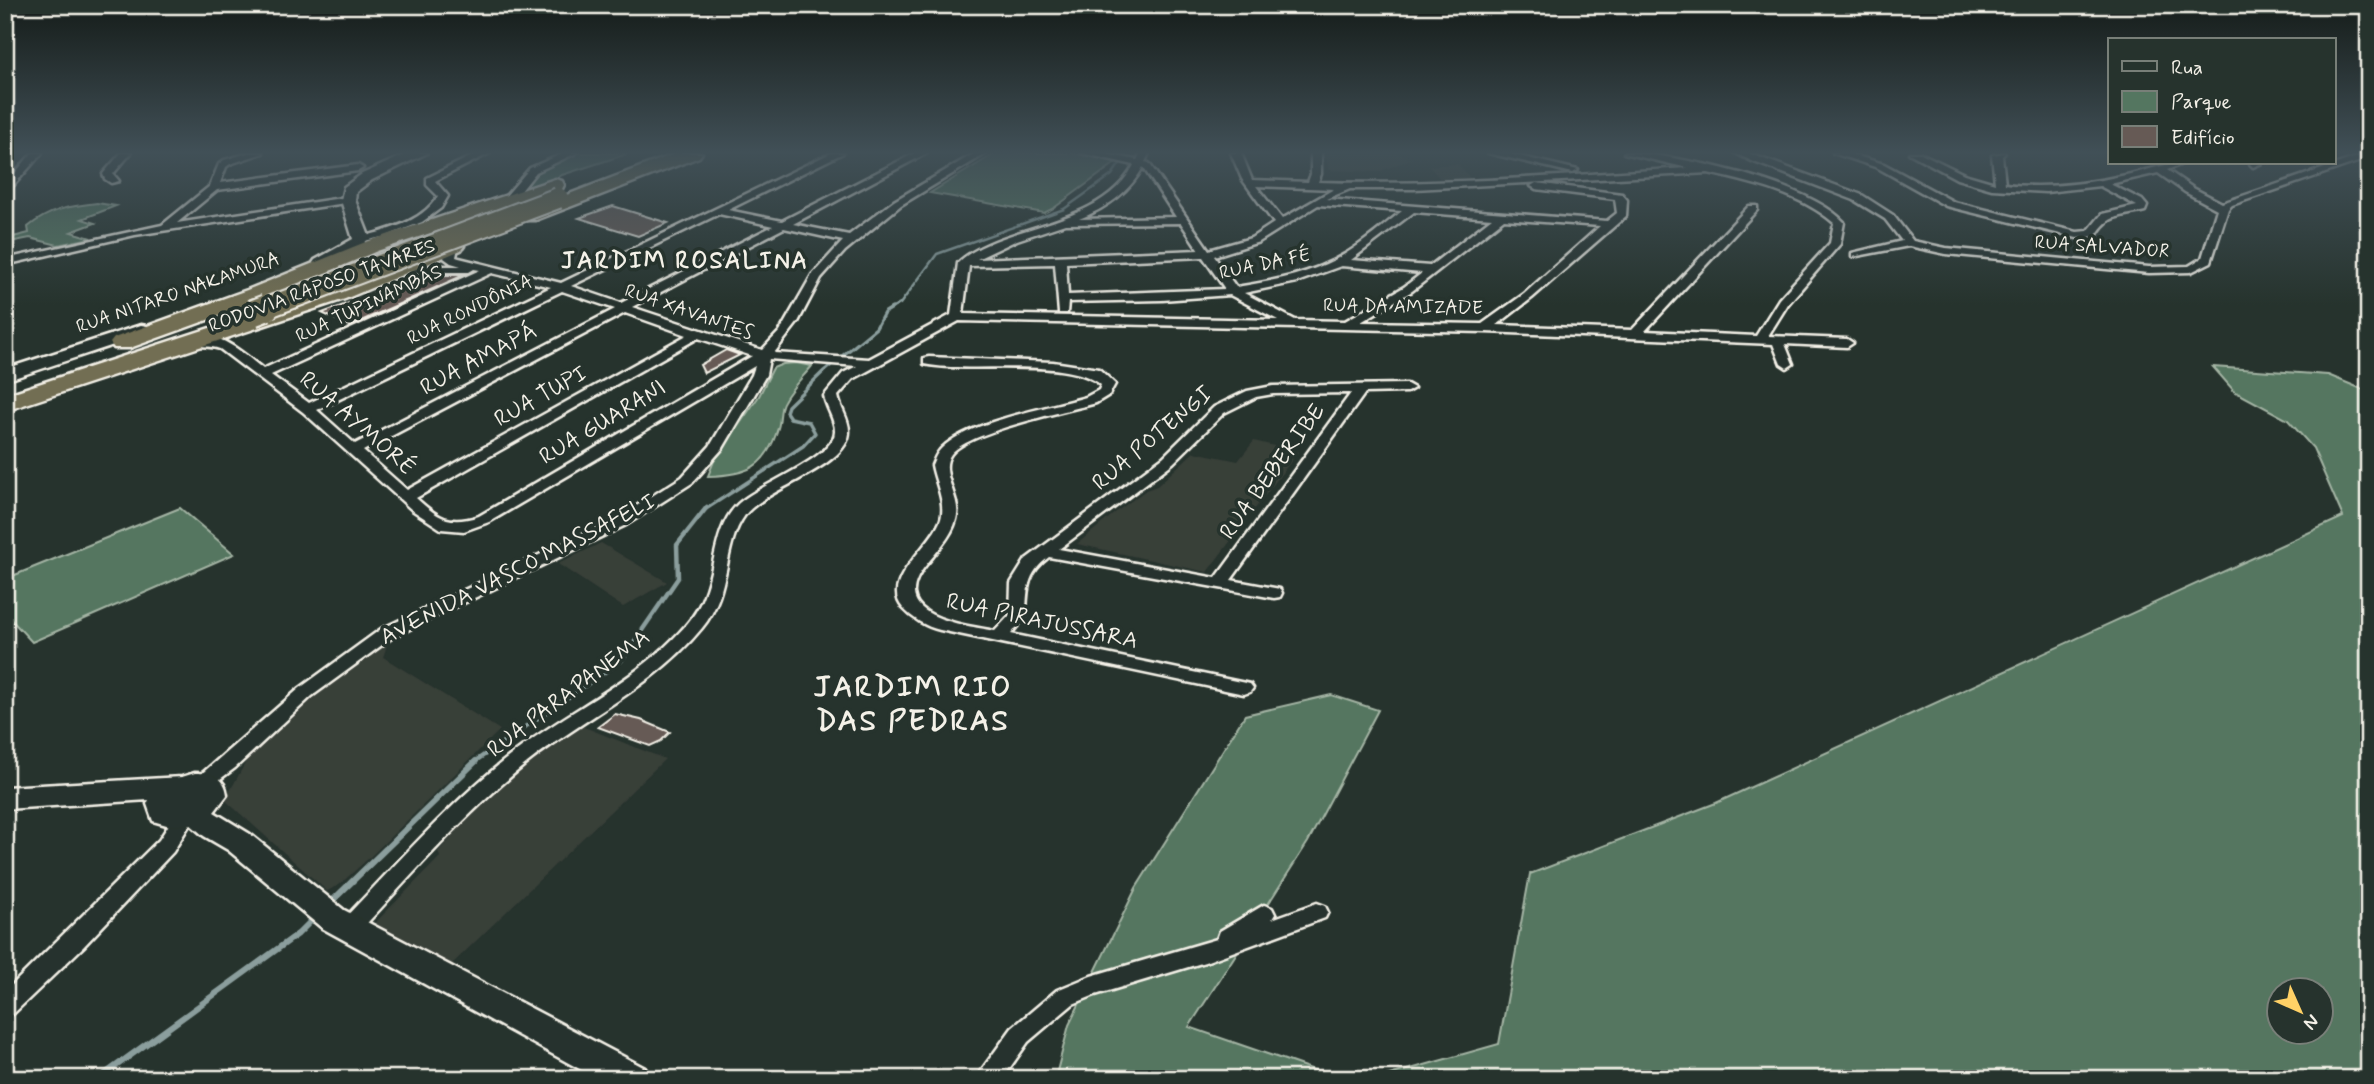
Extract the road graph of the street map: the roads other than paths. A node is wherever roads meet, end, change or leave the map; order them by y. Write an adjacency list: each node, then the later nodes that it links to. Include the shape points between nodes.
1 (194, 204): 33 (street)
2 (324, 204): 33 (street)
3 (349, 204): 38 (main road, via 361,236)
4 (437, 204): 38 (street, via 431,212)
5 (501, 204): 35 (highway)
6 (533, 204): 57 (highway, RODOVIA RAPOSO TAVARES, bridge)
7 (564, 204): 37 (highway)
8 (734, 204): 26 (street, RUA RONDÔNIA)
9 (825, 204): 30 (street, RUA AMAPÁ)
10 (897, 204): 34 (street, AVENIDA VASCO MASSAFELI)
11 (1101, 204): 29 (street)
12 (1171, 204): 28 (street)
13 (1266, 204): 32 (street)
14 (1315, 204): 32 (street)
15 (1363, 204): 25 (street)
16 (1622, 204): 31 (street, via 1622,215)
17 (1807, 204): 62 (street, via 1839,222 1835,244 1783,302)
18 (1865, 204): 36 (street, via 1891,218)
19 (1949, 204): 20 (street, via 2077,235 2092,233 2104,216 2141,209)
20 (2140, 204)
21 (2215, 204): 24 (street)
22 (2230, 204): 24 (street)
23 (1753, 208): 60 (street)
24 (2223, 208): 48 (street, RUA SALVADOR, via 2210,255 2201,265)
25 (1412, 209): 27 (street); 43 (street, RUA DA FÉ)
26 (719, 211): 30 (street); 50 (street, RUA RONDÔNIA)
27 (1501, 216): 31 (street); 47 (street)
28 (1181, 220): 29 (street); 39 (street)
29 (1065, 222): 44 (street, via 1009,240)
30 (786, 224): 34 (street); 53 (street, RUA AMAPÁ)
31 (1610, 224): 59 (street)
32 (1281, 225): 39 (street, via 1239,247)
33 (166, 227): 42 (street)
34 (851, 239): 65 (street, AVENIDA VASCO MASSAFELI, via 822,269 789,331)
35 (382, 243): 38 (highway); 45 (highway, via 372,250 373,255 401,262)
36 (1909, 243): 40 (street); 48 (street, RUA SALVADOR, via 1947,251)
37 (453, 247): 45 (highway); 46 (street, RUA XAVANTES, via 450,258)
38 (352, 249): 45 (highway, via 363,259); 70 (main road, RUA NITARO NAKAMURA, via 292,276); 71 (highway, via 218,309)
39 (1206, 254): 41 (street); 51 (street)
40 (1856, 255)
41 (1060, 260): 44 (street); 52 (street)
42 (5, 262)
43 (1339, 262): 47 (street); 51 (street, RUA DA FÉ, via 1303,276)
44 (964, 263): 54 (street)
45 (397, 268): 46 (street, RUA XAVANTES); 57 (highway)
46 (487, 269): 50 (street, RUA XAVANTES); 69 (street, RUA TUPINAMBÁS)
47 (1431, 270): 58 (street)
48 (2149, 270): 49 (street)
49 (2162, 284)
50 (559, 286): 53 (street, RUA XAVANTES); 77 (street, RUA RONDÔNIA)
51 (1233, 292): 52 (street, RUA DA FÉ); 56 (street)
52 (1064, 299): 55 (street)
53 (622, 308): 61 (street, RUA XAVANTES); 78 (street, RUA AMAPÁ)
54 (957, 317): 55 (street, RUA DA AMIZADE); 67 (street)
55 (1062, 317): 56 (street, RUA DA AMIZADE)
56 (1294, 323): 58 (street, RUA DA AMIZADE)
57 (238, 324): 69 (street, RUA AYMORÉ); 74 (highway, RODOVIA RAPOSO TAVARES); 75 (highway, RODOVIA RAPOSO TAVARES); 76 (highway)
58 (1347, 325): 59 (street, RUA DA AMIZADE)
59 (1485, 328): 60 (street, RUA DA AMIZADE)
60 (1636, 333): 62 (street, RUA DA AMIZADE)
61 (697, 334): 65 (street, RUA XAVANTES); 79 (street, RUA TUPI)
62 (1761, 338): 63 (street, RUA DA AMIZADE)
63 (1777, 339): 64 (street, RUA DA AMIZADE); 68 (street)
64 (1847, 343)
65 (764, 355): 67 (street, RUA XAVANTES); 80 (street, RUA GUARANI, via 484,519); 87 (street, AVENIDA VASCO MASSAFELI, via 759,375 716,448 687,480 621,522 387,633 306,692)
66 (929, 361): 84 (street, RUA PIRAJUSSARA, via 1053,366 1094,372 1108,384 1091,400 958,442 946,451 939,466 950,517 905,580 904,597 922,618)
67 (868, 363): 90 (street, RUA PARAPANEMA, via 848,376 831,396 842,430 838,445 751,500 734,519 716,592 698,623 655,665 522,757)
68 (1787, 365)
69 (263, 374): 77 (street, RUA AYMORÉ)
70 (5, 375)
71 (5, 382)
72 (1407, 388): 73 (street, RUA POTENGI)
73 (1361, 389): 81 (street, RUA POTENGI, via 1273,390 1236,400 1219,410 1168,460); 82 (street, RUA BEBERIBE)
74 (5, 391)
75 (5, 397)
76 (5, 403)
77 (308, 409): 78 (street, RUA AYMORÉ)
78 (354, 450): 79 (street, RUA AYMORÉ)
79 (406, 497): 80 (street, RUA AYMORÉ, via 446,526)
80 (464, 526)
81 (1046, 552): 82 (street); 84 (street, RUA POTENGI, via 1021,576 1016,587 1018,616)
82 (1221, 582): 83 (street)
83 (1274, 593)
84 (998, 638): 85 (street, RUA PIRAJUSSARA)
85 (1244, 688)
86 (5, 799): 87 (main road, via 113,792)
87 (190, 800): 90 (main road, via 214,828 239,842); 92 (street, AVENIDA VASCO MASSAFELI, via 176,835)
88 (1317, 912): 91 (street)
89 (1264, 914): 91 (street)
90 (331, 917): 93 (main road)
91 (1205, 953): 94 (street, via 1065,997 1020,1035)
92 (5, 1007)
93 (632, 1079)
94 (987, 1079)

